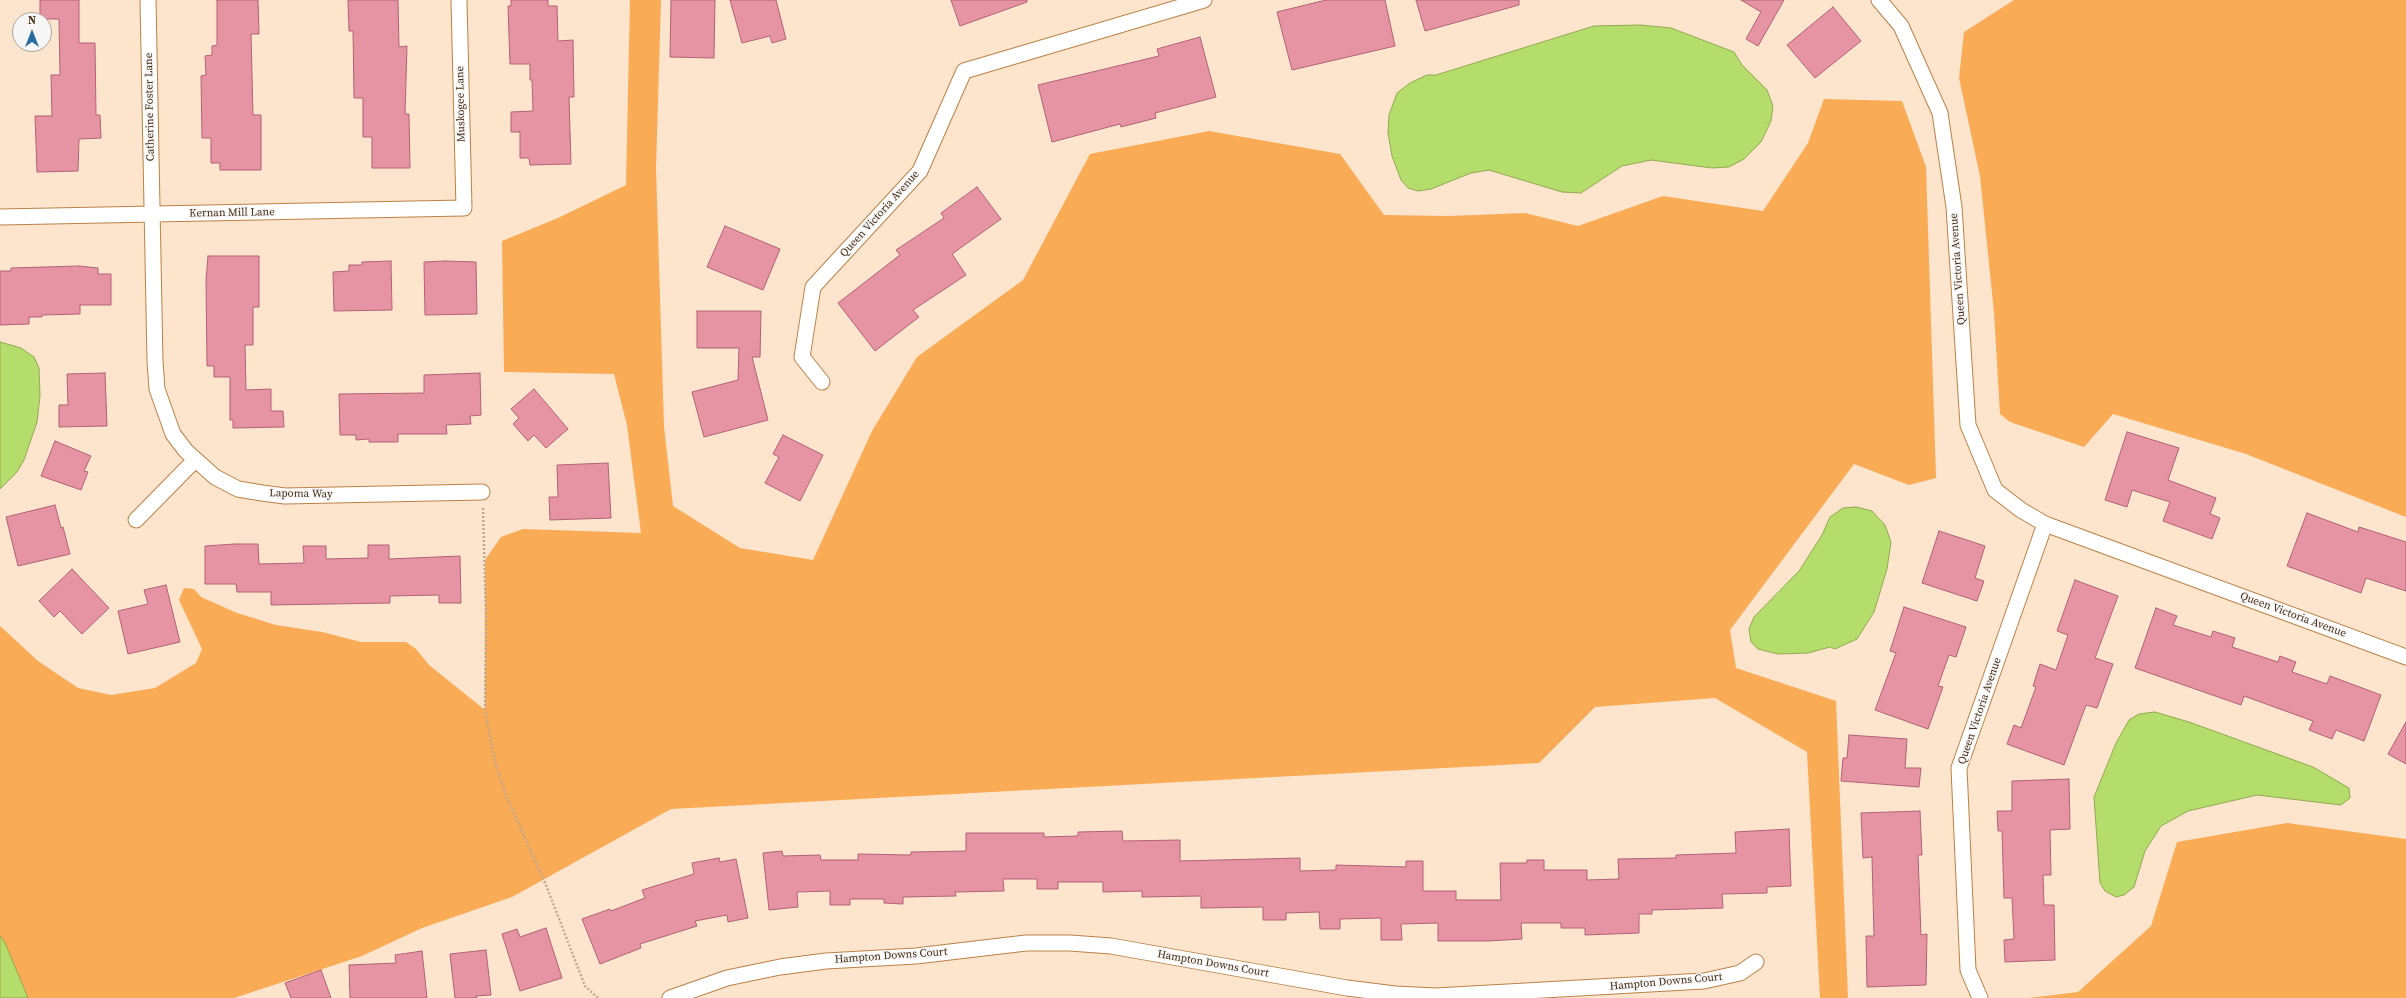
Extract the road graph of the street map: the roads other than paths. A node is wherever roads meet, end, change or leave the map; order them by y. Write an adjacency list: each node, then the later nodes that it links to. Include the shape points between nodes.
1 (148, 0): 6 (street, Catherine Foster Lane)
2 (458, 0): 5 (street, Muskogee Lane)
3 (1204, 0): 8 (street, Queen Victoria Avenue, via 964,71 920,171 813,288 802,357)
4 (1879, 0): 12 (street, Queen Victoria Avenue, via 1901,26 1940,113 1954,207 1968,425 1995,490)
5 (464, 208): 6 (street, Kernan Mill Lane)
6 (152, 214): 7 (street, Kernan Mill Lane); 9 (street, Lapoma Way, via 157,389 173,434)
7 (0, 217)
8 (822, 382)
9 (194, 460): 10 (street, Lapoma Way, via 215,478 238,489 285,496); 11 (street)
10 (482, 492)
11 (136, 520)
12 (2045, 524): 13 (street, Queen Victoria Avenue); 17 (street, Queen Victoria Avenue, via 1959,768 1968,970)
13 (2406, 657)
14 (1756, 962): 15 (street, Hampton Downs Court, via 1740,974 1724,978)
15 (1613, 993): 16 (street, Hampton Downs Court, via 1436,996 1395,994 1111,946 1070,942 916,956 826,961 780,967 727,978)
16 (670, 998)
17 (1980, 998)

